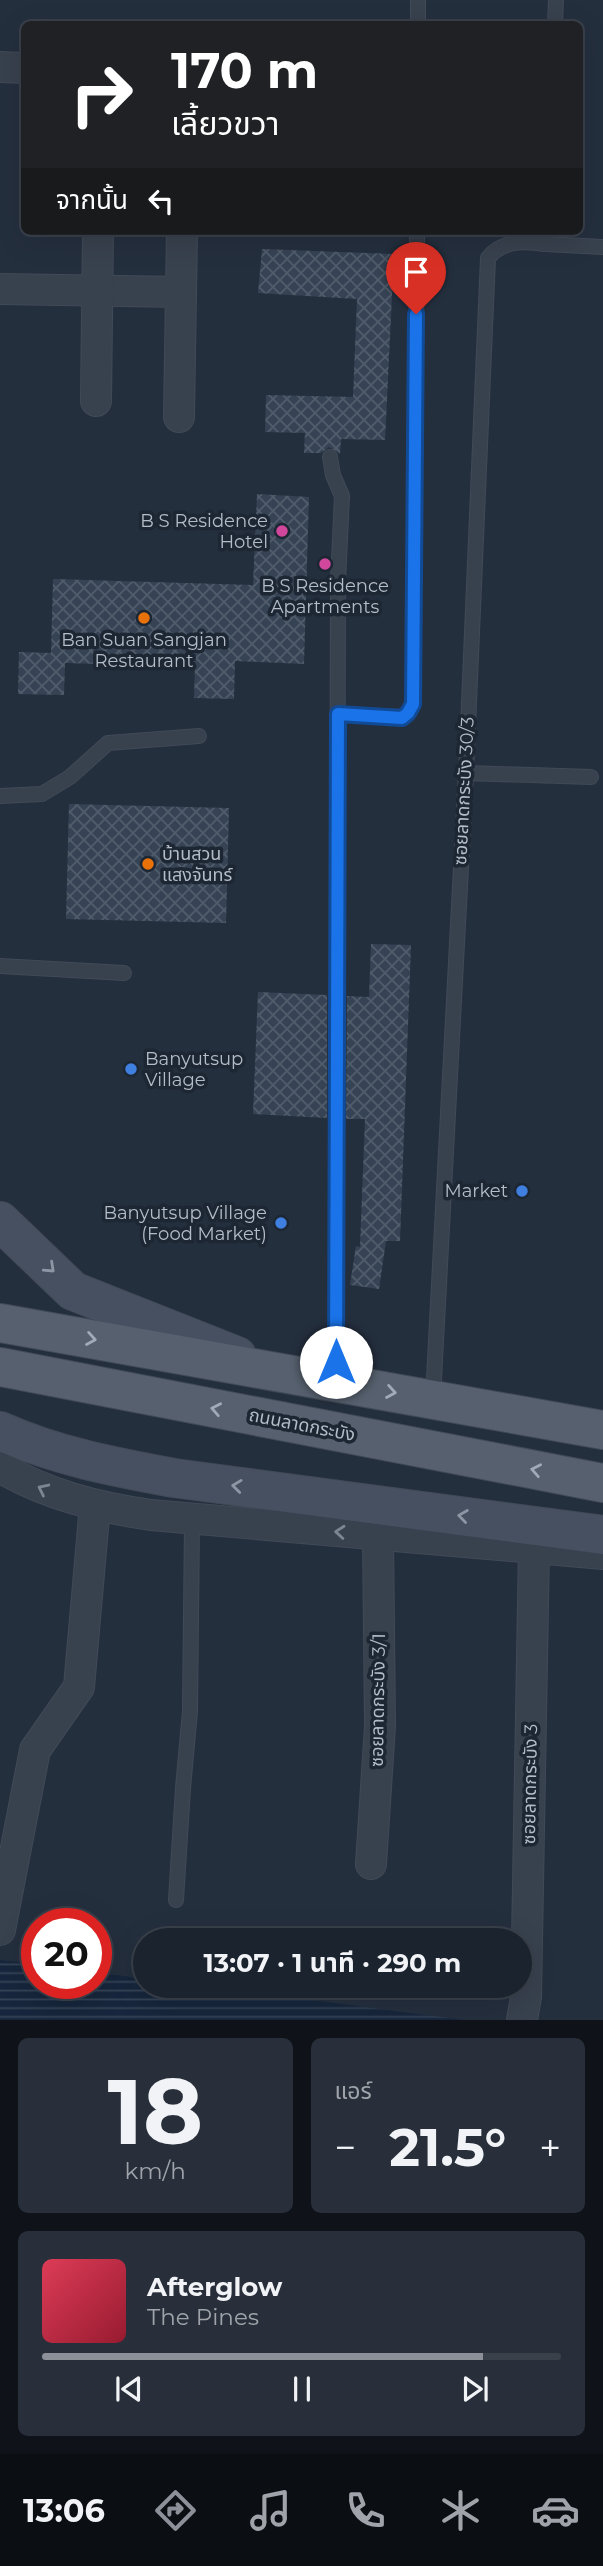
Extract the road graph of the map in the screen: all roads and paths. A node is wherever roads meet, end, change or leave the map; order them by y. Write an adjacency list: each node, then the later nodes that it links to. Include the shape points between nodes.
1 (418, 0): 3 (lane)
2 (556, 0): 4 (lane)
3 (418, 21)
4 (555, 21)
5 (0, 67): 6 (street)
6 (21, 68)
7 (99, 235): 13 (street)
8 (182, 235): 14 (street)
9 (416, 235): 18 (lane, via 413,704 402,718)
10 (546, 237): 11 (lane, ซอยลาดกระบัง 30/3); 20 (lane, ซอยลาดกระบัง 30/3, via 505,244 488,258)
11 (603, 247)
12 (0, 289): 13 (street)
13 (97, 291): 14 (street); 15 (street)
14 (181, 292): 16 (street)
15 (96, 401)
16 (179, 417)
17 (330, 457): 18 (lane, via 342,496)
18 (338, 714): 29 (lane)
19 (199, 736): 22 (lane, via 108,743 70,777 42,794)
20 (466, 773): 21 (lane); 30 (lane, ซอยลาดกระบัง 30/3)
21 (591, 777)
22 (0, 796)
23 (0, 966): 24 (lane)
24 (124, 973)
25 (0, 1221): 28 (main road, one-way to 28, via 74,1290)
26 (0, 1323): 28 (main road, one-way to 28)
27 (0, 1367): 34 (main road, ถนนลาดกระบัง, one-way to 27)
28 (275, 1371): 29 (main road)
29 (336, 1382): 30 (main road, one-way to 30)
30 (433, 1399): 31 (main road)
31 (603, 1430)
32 (0, 1431): 38 (main road, one-way to 32, via 174,1478 38,1448)
33 (0, 1467): 35 (street, one-way to 33, via 54,1494)
34 (603, 1483)
35 (95, 1505): 36 (street); 43 (street, via 79,1687 34,1750)
36 (192, 1520): 37 (street, one-way to 36); 42 (lane, via 190,1711)
37 (378, 1535): 39 (street); 41 (street, ซอยลาดกระบัง 3/1, via 380,1726)
38 (603, 1535)
39 (534, 1547): 40 (street); 44 (street, ซอยลาดกระบัง 3)
40 (603, 1554)
41 (371, 1864)
42 (176, 1900)
43 (0, 1930)
44 (524, 2009)

